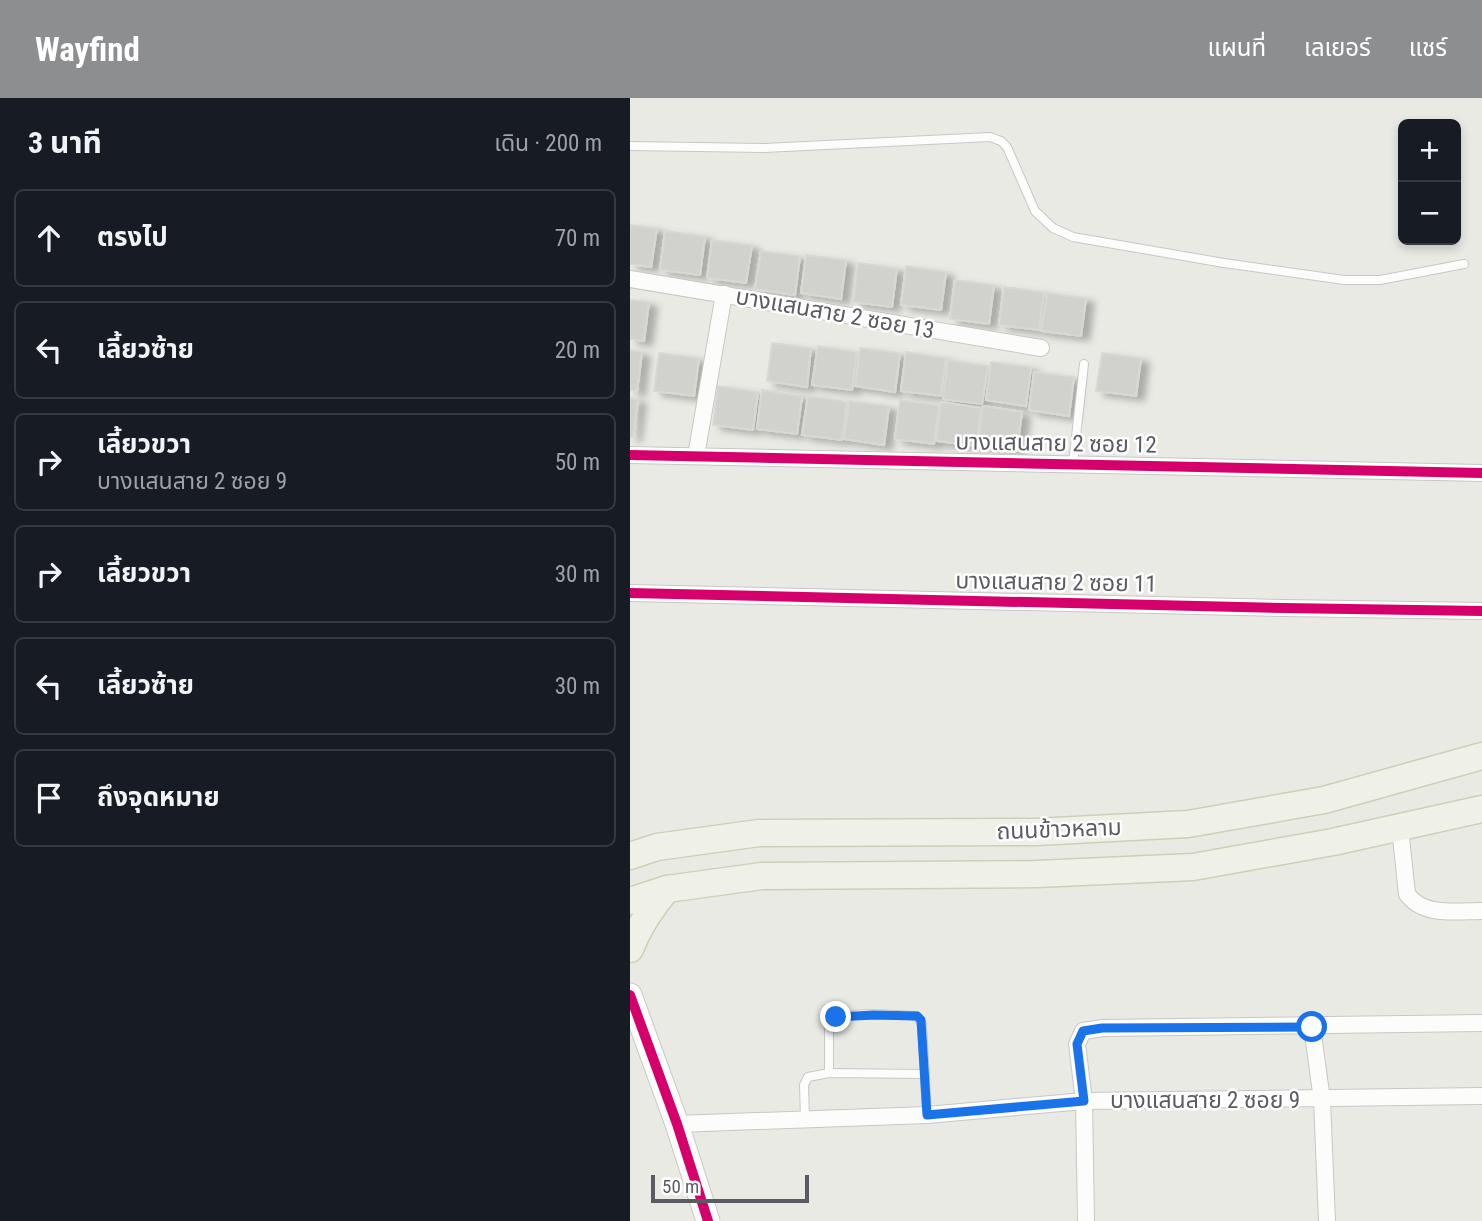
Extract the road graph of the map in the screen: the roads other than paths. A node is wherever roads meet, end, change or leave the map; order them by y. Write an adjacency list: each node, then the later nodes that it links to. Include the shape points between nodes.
1 (630, 146): 2 (lane, via 764,148 990,136 1007,147 1035,211 1053,228 1073,237 1344,281 1380,280)
2 (1464, 264)
3 (630, 279): 4 (street, บางแสนสาย 2 ซอย 13)
4 (724, 294): 5 (street, บางแสนสาย 2 ซอย 13); 8 (street)
5 (1041, 348)
6 (1084, 365): 9 (lane)
7 (630, 455): 8 (street, บางแสนสาย 2 ซอย 12)
8 (696, 456): 9 (street, บางแสนสาย 2 ซอย 12)
9 (1073, 464): 10 (street, บางแสนสาย 2 ซอย 12)
10 (1482, 473)
11 (630, 593): 12 (street, บางแสนสาย 2 ซอย 11)
12 (1482, 611)
13 (1482, 756): 17 (main road, ถนนข้าวหลาม, via 1324,800 1188,824 1036,832 759,833)
14 (1482, 809): 15 (main road, ถนนข้าวหลาม)
15 (1400, 828): 19 (main road, ถนนข้าวหลาม, via 1193,867 1037,874 762,876); 21 (street, via 1407,894 1413,901 1435,911)
16 (630, 837): 17 (main road)
17 (657, 847): 18 (main road, ถนนข้าวหลาม)
18 (630, 856)
19 (667, 889): 20 (main road, ถนนข้าวหลาม); 22 (main road, via 643,920)
20 (630, 901)
21 (1482, 912)
22 (630, 949)
23 (630, 995): 33 (main road)
24 (1482, 1023): 25 (street)
25 (1312, 1027): 29 (street); 30 (street, via 1083,1031 1077,1044)
26 (829, 1073): 27 (lane); 27 (lane, via 829,1022 836,1017 874,1015 917,1016 921,1020); 32 (lane, via 806,1080)
27 (925, 1074): 31 (lane)
28 (1482, 1096): 29 (street, บางแสนสาย 2 ซอย 9)
29 (1322, 1100): 30 (street, บางแสนสาย 2 ซอย 9); 36 (street)
30 (1084, 1101): 31 (street, บางแสนสาย 2 ซอย 9); 35 (street)
31 (927, 1115): 32 (street, บางแสนสาย 2 ซอย 9)
32 (805, 1119): 33 (street, บางแสนสาย 2 ซอย 9)
33 (677, 1124): 34 (main road)
34 (708, 1221)
35 (1087, 1221)
36 (1327, 1221)

